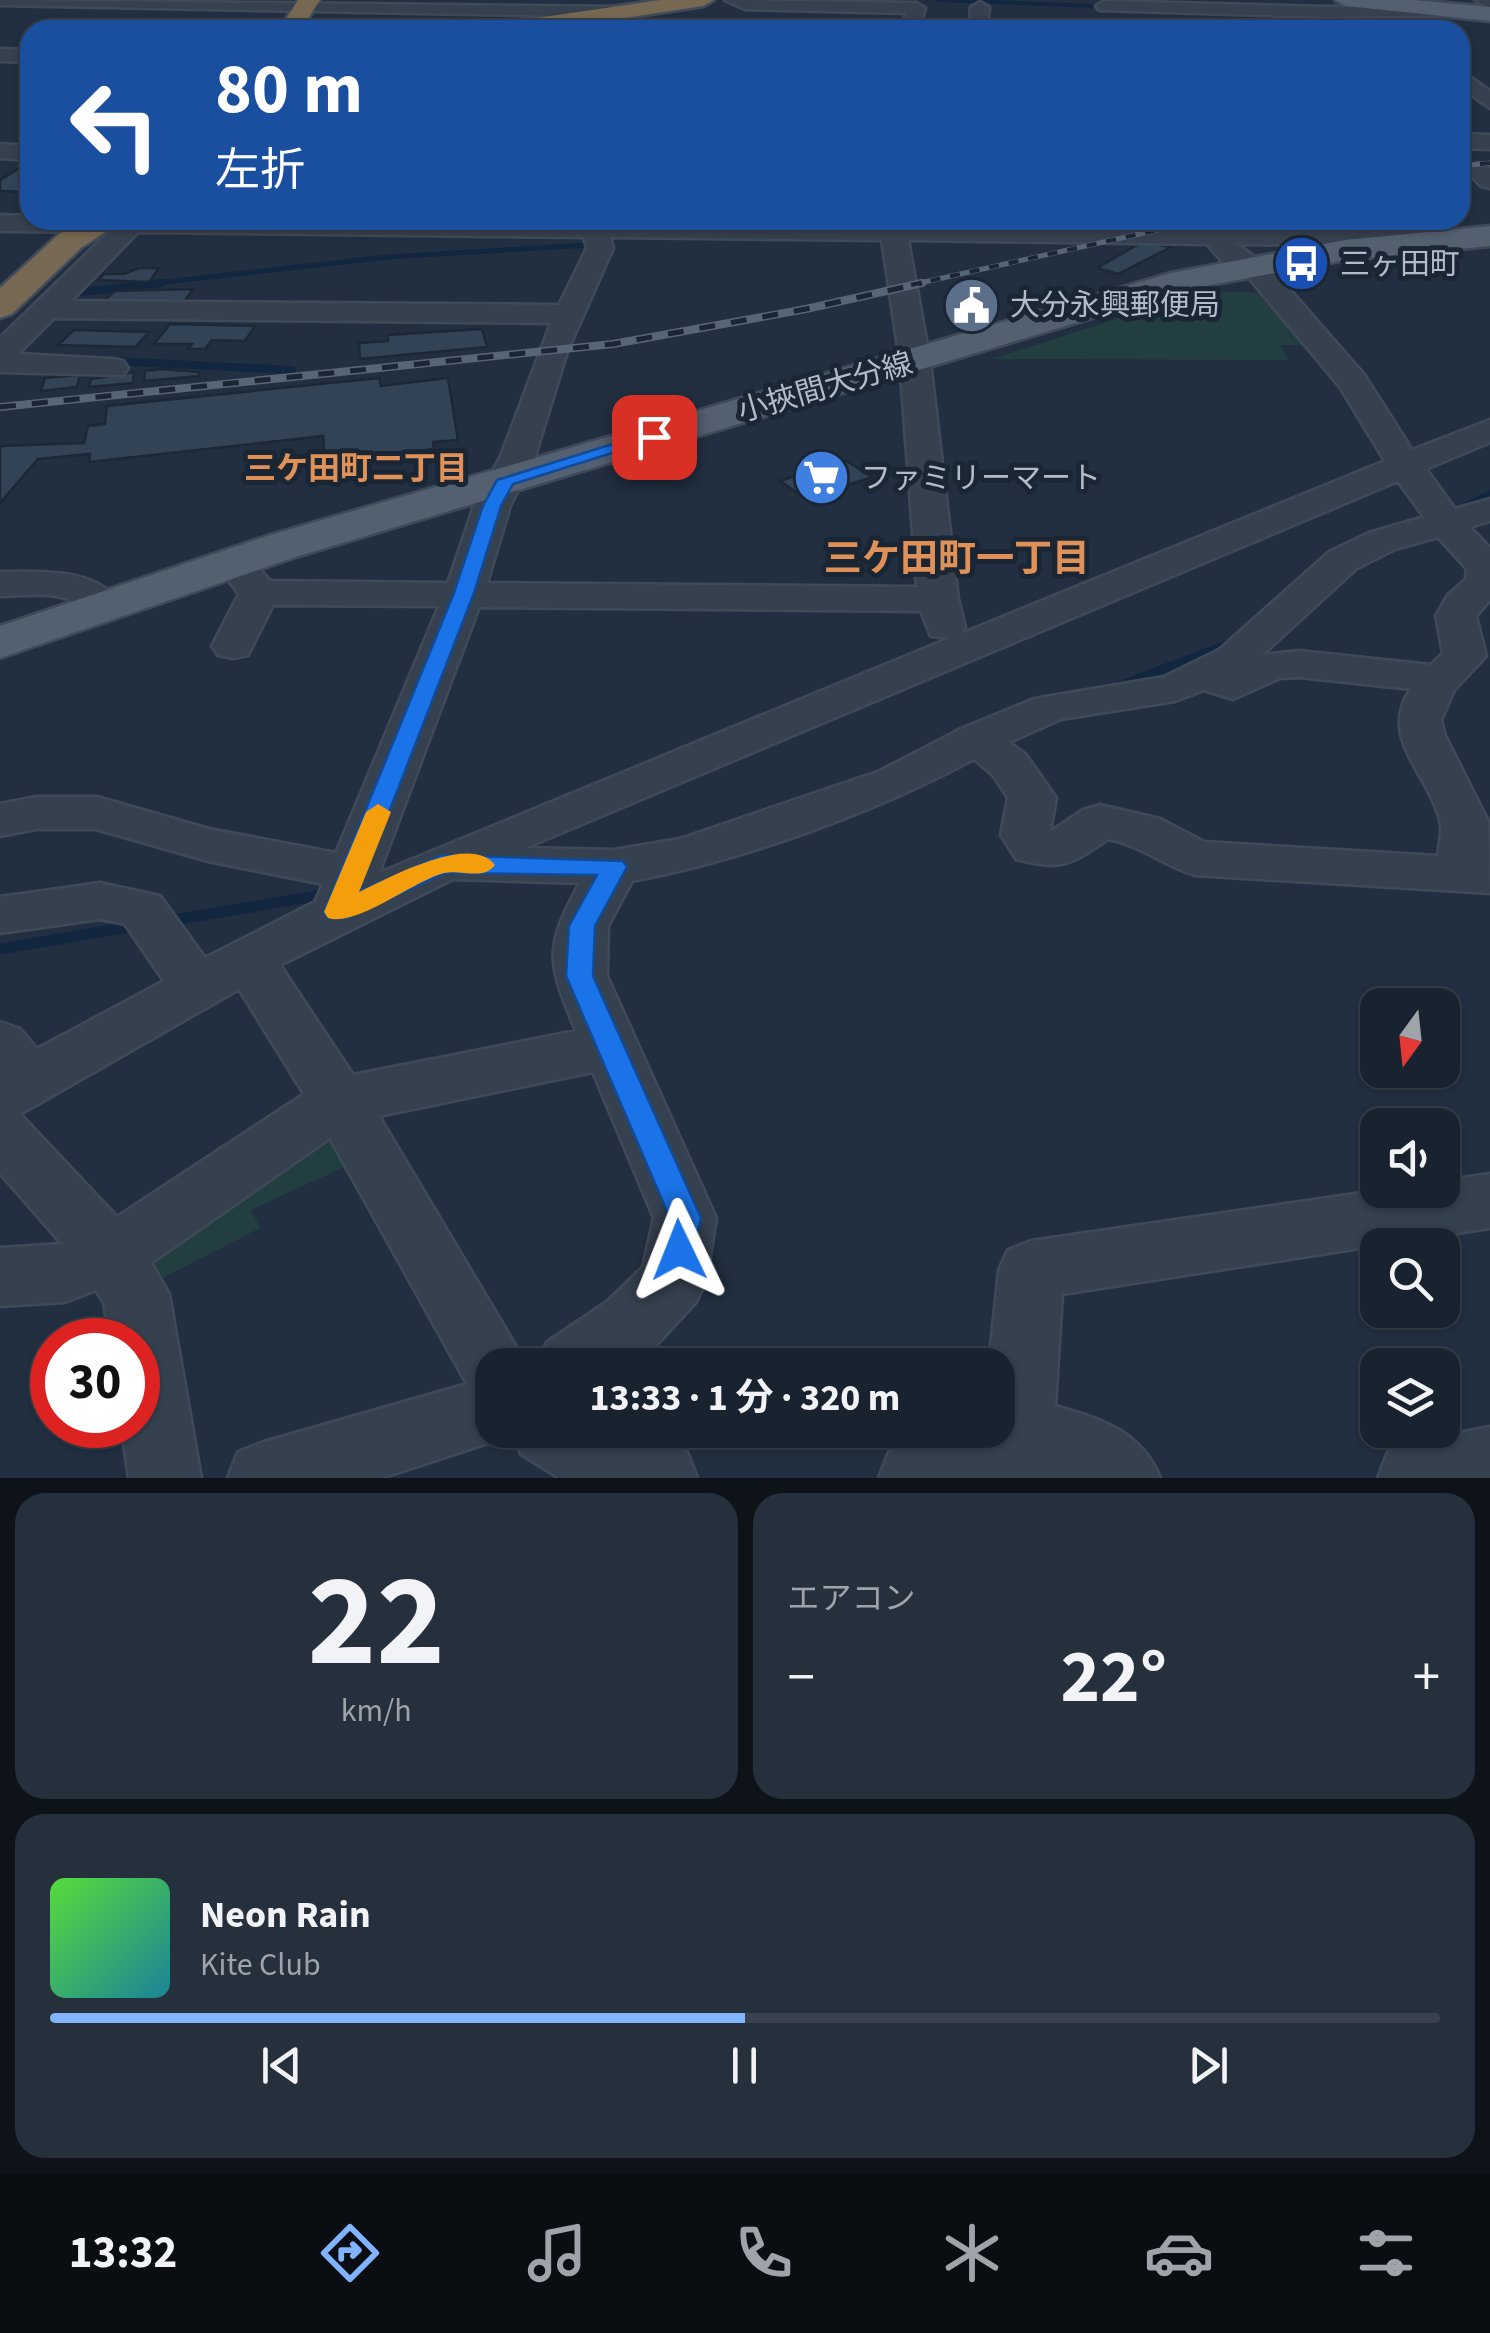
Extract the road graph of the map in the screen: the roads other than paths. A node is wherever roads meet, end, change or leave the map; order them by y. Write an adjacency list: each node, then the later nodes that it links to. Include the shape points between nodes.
1 (10, 0): 5 (street); 6 (street)
2 (703, 0): 13 (highway)
3 (734, 0): 17 (street, via 916,8)
4 (1346, 0): 11 (main road)
5 (88, 1): 9 (street)
6 (0, 3)
7 (317, 3): 9 (street); 13 (street)
8 (1103, 3): 12 (street)
9 (196, 4): 15 (street)
10 (980, 7): 18 (street)
11 (1451, 10): 12 (street); 14 (main road)
12 (1325, 12): 19 (street)
13 (620, 14): 16 (highway)
14 (1490, 14)
15 (173, 20)
16 (576, 20)
17 (913, 20)
18 (979, 20)
19 (1330, 20)
20 (1470, 83): 21 (street)
21 (1490, 102)
22 (1490, 142): 23 (street)
23 (1471, 162)
24 (70, 230): 35 (street)
25 (82, 230): 37 (highway)
26 (85, 230): 38 (street)
27 (593, 230): 39 (street, via 600,248)
28 (818, 230): 30 (street)
29 (1117, 230): 31 (street)
30 (894, 232): 31 (street); 41 (street)
31 (1098, 235): 32 (street)
32 (1214, 236): 34 (street); 36 (street)
33 (1490, 236): 34 (main road, 小挾間大分線)
34 (1444, 239): 36 (main road, 小挾間大分線)
35 (14, 247)
36 (1248, 266): 41 (main road, 小挾間大分線); 44 (street, via 1354,383)
37 (0, 307)
38 (46, 309): 39 (street); 40 (street)
39 (572, 314): 45 (street)
40 (0, 359): 42 (street)
41 (915, 361): 45 (main road, 小挾間大分線); 52 (street)
42 (112, 368)
43 (1490, 430): 44 (street)
44 (1406, 466): 47 (street); 56 (street)
45 (506, 480): 48 (main road, 小挾間大分線); 51 (street)
46 (1490, 510): 47 (street)
47 (1447, 524): 57 (street, via 1486,567 1486,583 1456,616); 58 (street, via 1342,560 1234,659)
48 (232, 562): 50 (street); 53 (main road, 小挾間大分線)
49 (0, 584): 53 (street, via 77,587)
50 (259, 593): 51 (street); 55 (street)
51 (464, 593): 52 (street); 64 (street)
52 (938, 599): 56 (street)
53 (102, 605): 54 (main road, 小挾間大分線)
54 (0, 643)
55 (233, 646)
56 (951, 654): 61 (street)
57 (1465, 659): 58 (street, via 1270,666 1233,686); 63 (street, via 1422,699 1417,719 1466,828 1460,862)
58 (1202, 676): 59 (street, via 1175,688 1050,708)
59 (977, 739): 62 (street, via 843,800 686,854); 63 (street, via 1010,765 1032,798 1025,835 1033,847 1056,851 1100,821 1143,830 1195,858)
60 (0, 820): 64 (street, via 97,813)
61 (442, 864): 62 (street); 64 (street)
62 (614, 867): 67 (street, via 582,926 580,976)
63 (1477, 875)
64 (346, 893): 66 (street)
65 (0, 915): 66 (street, via 100,900 142,909)
66 (222, 972): 68 (street); 69 (street)
67 (608, 1047): 69 (street); 74 (street, via 686,1218 673,1281)
68 (7, 1088): 71 (street)
69 (339, 1101): 71 (street); 73 (street)
70 (1490, 1201): 77 (street, via 1031,1270)
71 (108, 1257): 72 (street, via 65,1273); 79 (street, via 136,1294)
72 (0, 1277)
73 (484, 1348)
74 (596, 1348)
75 (475, 1415): 80 (street)
76 (576, 1448): 81 (street, via 602,1464)
77 (1016, 1450): 82 (street); 83 (street, via 1055,1440 1090,1452)
78 (1490, 1463): 84 (street)
79 (165, 1478)
80 (264, 1478)
81 (661, 1478)
82 (915, 1478)
83 (1124, 1478)
84 (1414, 1478)

